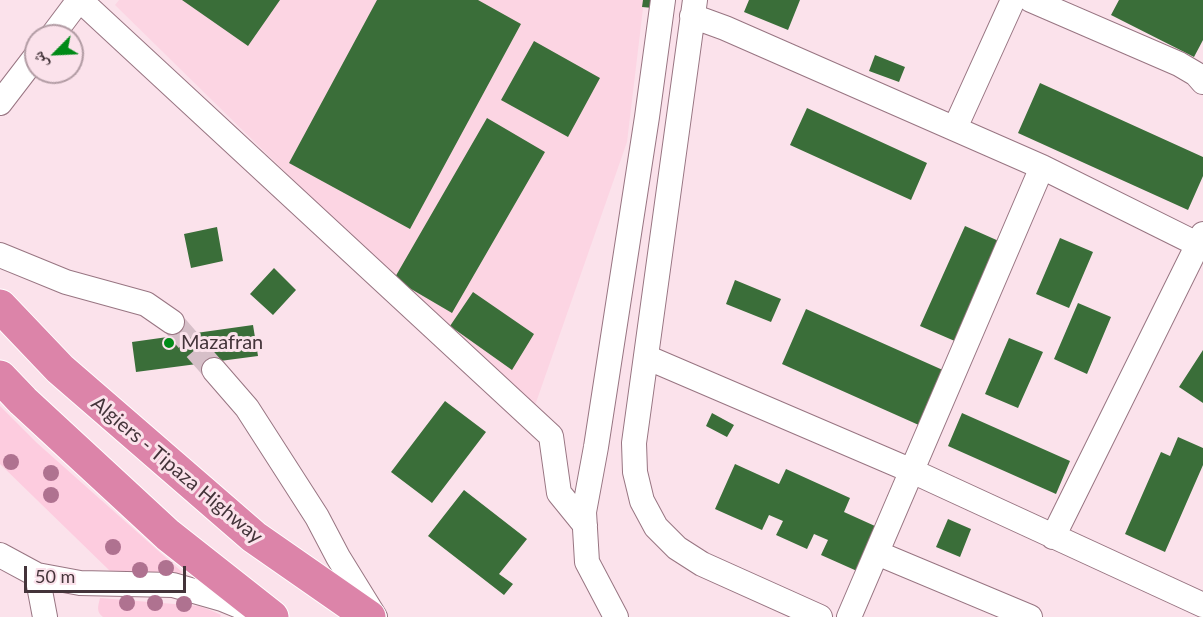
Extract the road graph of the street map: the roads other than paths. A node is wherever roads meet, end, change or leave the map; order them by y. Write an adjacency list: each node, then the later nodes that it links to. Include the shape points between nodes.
1 (79, 0): 6 (street); 20 (street, via 552,436 559,493)
2 (663, 0): 20 (street)
3 (1013, 0): 10 (street)
4 (1031, 0): 7 (street)
5 (694, 8): 10 (street, via 747,37); 16 (street)
6 (61, 24)
7 (1198, 68)
8 (24, 72): 9 (street)
9 (0, 103)
10 (955, 128): 11 (street)
11 (1042, 167): 12 (street); 19 (street)
12 (1202, 242): 21 (street)
13 (0, 255): 15 (street, via 66,282 146,304)
14 (0, 306): 29 (highway, Algiers - Tipaza Highway, via 60,369 254,537)
15 (172, 322)
16 (646, 357): 19 (street); 32 (street, via 634,443 635,472 642,501 656,527 677,548 702,564)
17 (214, 370): 30 (street, via 247,408)
18 (0, 377): 28 (highway, via 168,535)
19 (912, 471): 21 (street); 22 (street)
20 (585, 525): 31 (street, via 587,562)
21 (1053, 537): 25 (street)
22 (877, 553): 33 (street); 34 (street)
23 (0, 555): 24 (street)
24 (37, 575): 26 (street); 27 (street, via 80,584 173,585)
25 (1203, 605)
26 (45, 617)
27 (266, 617)
28 (272, 617)
29 (369, 617)
30 (375, 617)
31 (616, 617)
32 (820, 617)
33 (849, 617)
34 (1030, 617)

